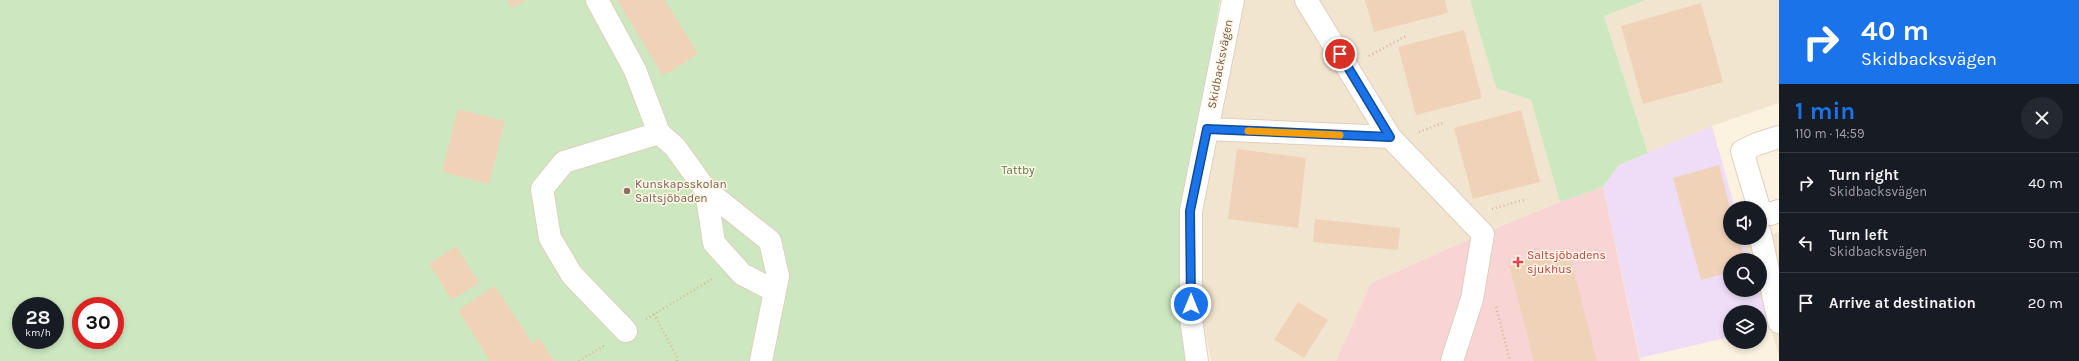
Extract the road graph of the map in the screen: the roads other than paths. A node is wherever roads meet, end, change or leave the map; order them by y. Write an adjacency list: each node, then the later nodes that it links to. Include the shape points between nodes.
1 (597, 0): 5 (street, via 635,70)
2 (1232, 0): 4 (street, Skidbacksvägen)
3 (1306, 0): 6 (street)
4 (1207, 129): 6 (street); 15 (street, Skidbacksvägen, via 1190,211 1191,320)
5 (659, 133): 8 (street, via 675,147); 13 (street, via 564,162 542,189 550,238 572,275)
6 (1390, 137): 16 (street, via 1483,234 1472,299)
7 (1779, 137): 9 (street, via 1742,151)
8 (706, 190): 11 (street, via 714,243 742,274); 11 (street, via 770,241 778,276)
9 (1759, 201)
10 (1767, 238): 12 (street)
11 (775, 291): 14 (street)
12 (1779, 322)
13 (626, 331)
14 (761, 361)
15 (1197, 361)
16 (1452, 361)

